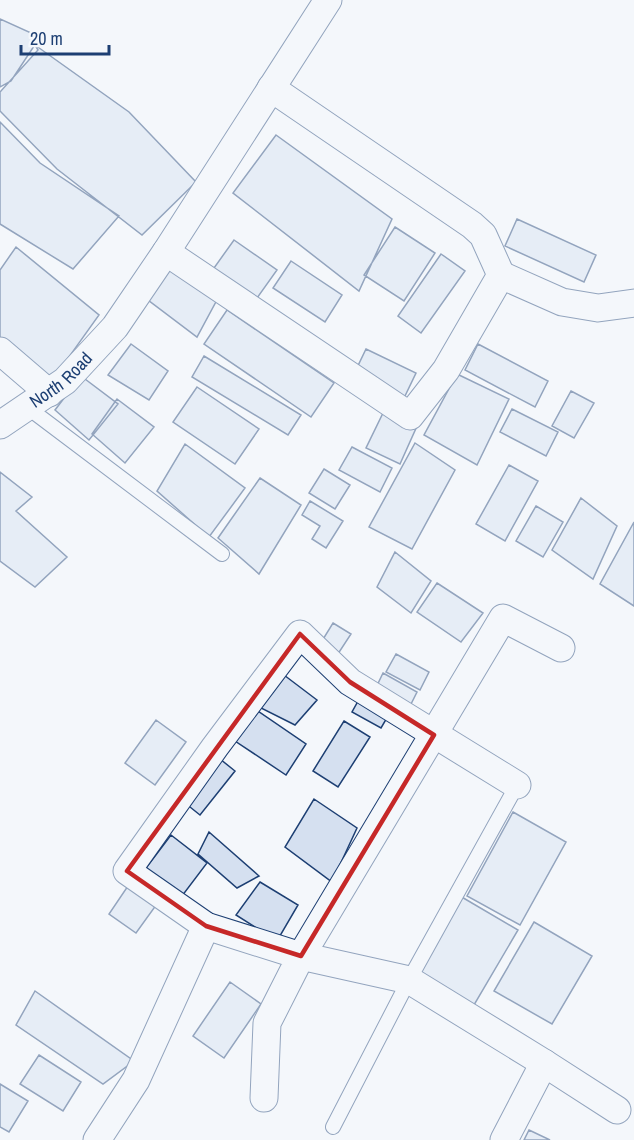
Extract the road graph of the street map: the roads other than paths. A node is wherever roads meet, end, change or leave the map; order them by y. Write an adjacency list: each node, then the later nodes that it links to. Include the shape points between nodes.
1 (322, 2): 2 (street, North Road)
2 (271, 88): 3 (street, North Road); 4 (street, via 472,225 483,235)
3 (166, 252): 4 (street, via 410,416 446,370); 7 (street, North Road, via 115,327 65,381)
4 (501, 274): 5 (street, via 562,302 598,308)
5 (634, 303)
6 (0, 351): 7 (street)
7 (38, 400): 8 (street, North Road); 9 (lane)
8 (0, 425)
9 (222, 554)
10 (561, 648): 11 (street, via 503,618)
11 (434, 735): 12 (street); 13 (street, via 350,682 300,634 127,871); 14 (street)
12 (517, 785): 15 (lane)
13 (206, 926): 14 (street); 20 (street, via 136,1080)
14 (302, 956): 15 (street); 17 (street, via 267,1023)
15 (409, 980): 16 (street); 19 (lane)
16 (544, 1063): 18 (street); 21 (street)
17 (264, 1098)
18 (618, 1110)
19 (333, 1127)
20 (97, 1140)
21 (504, 1140)

